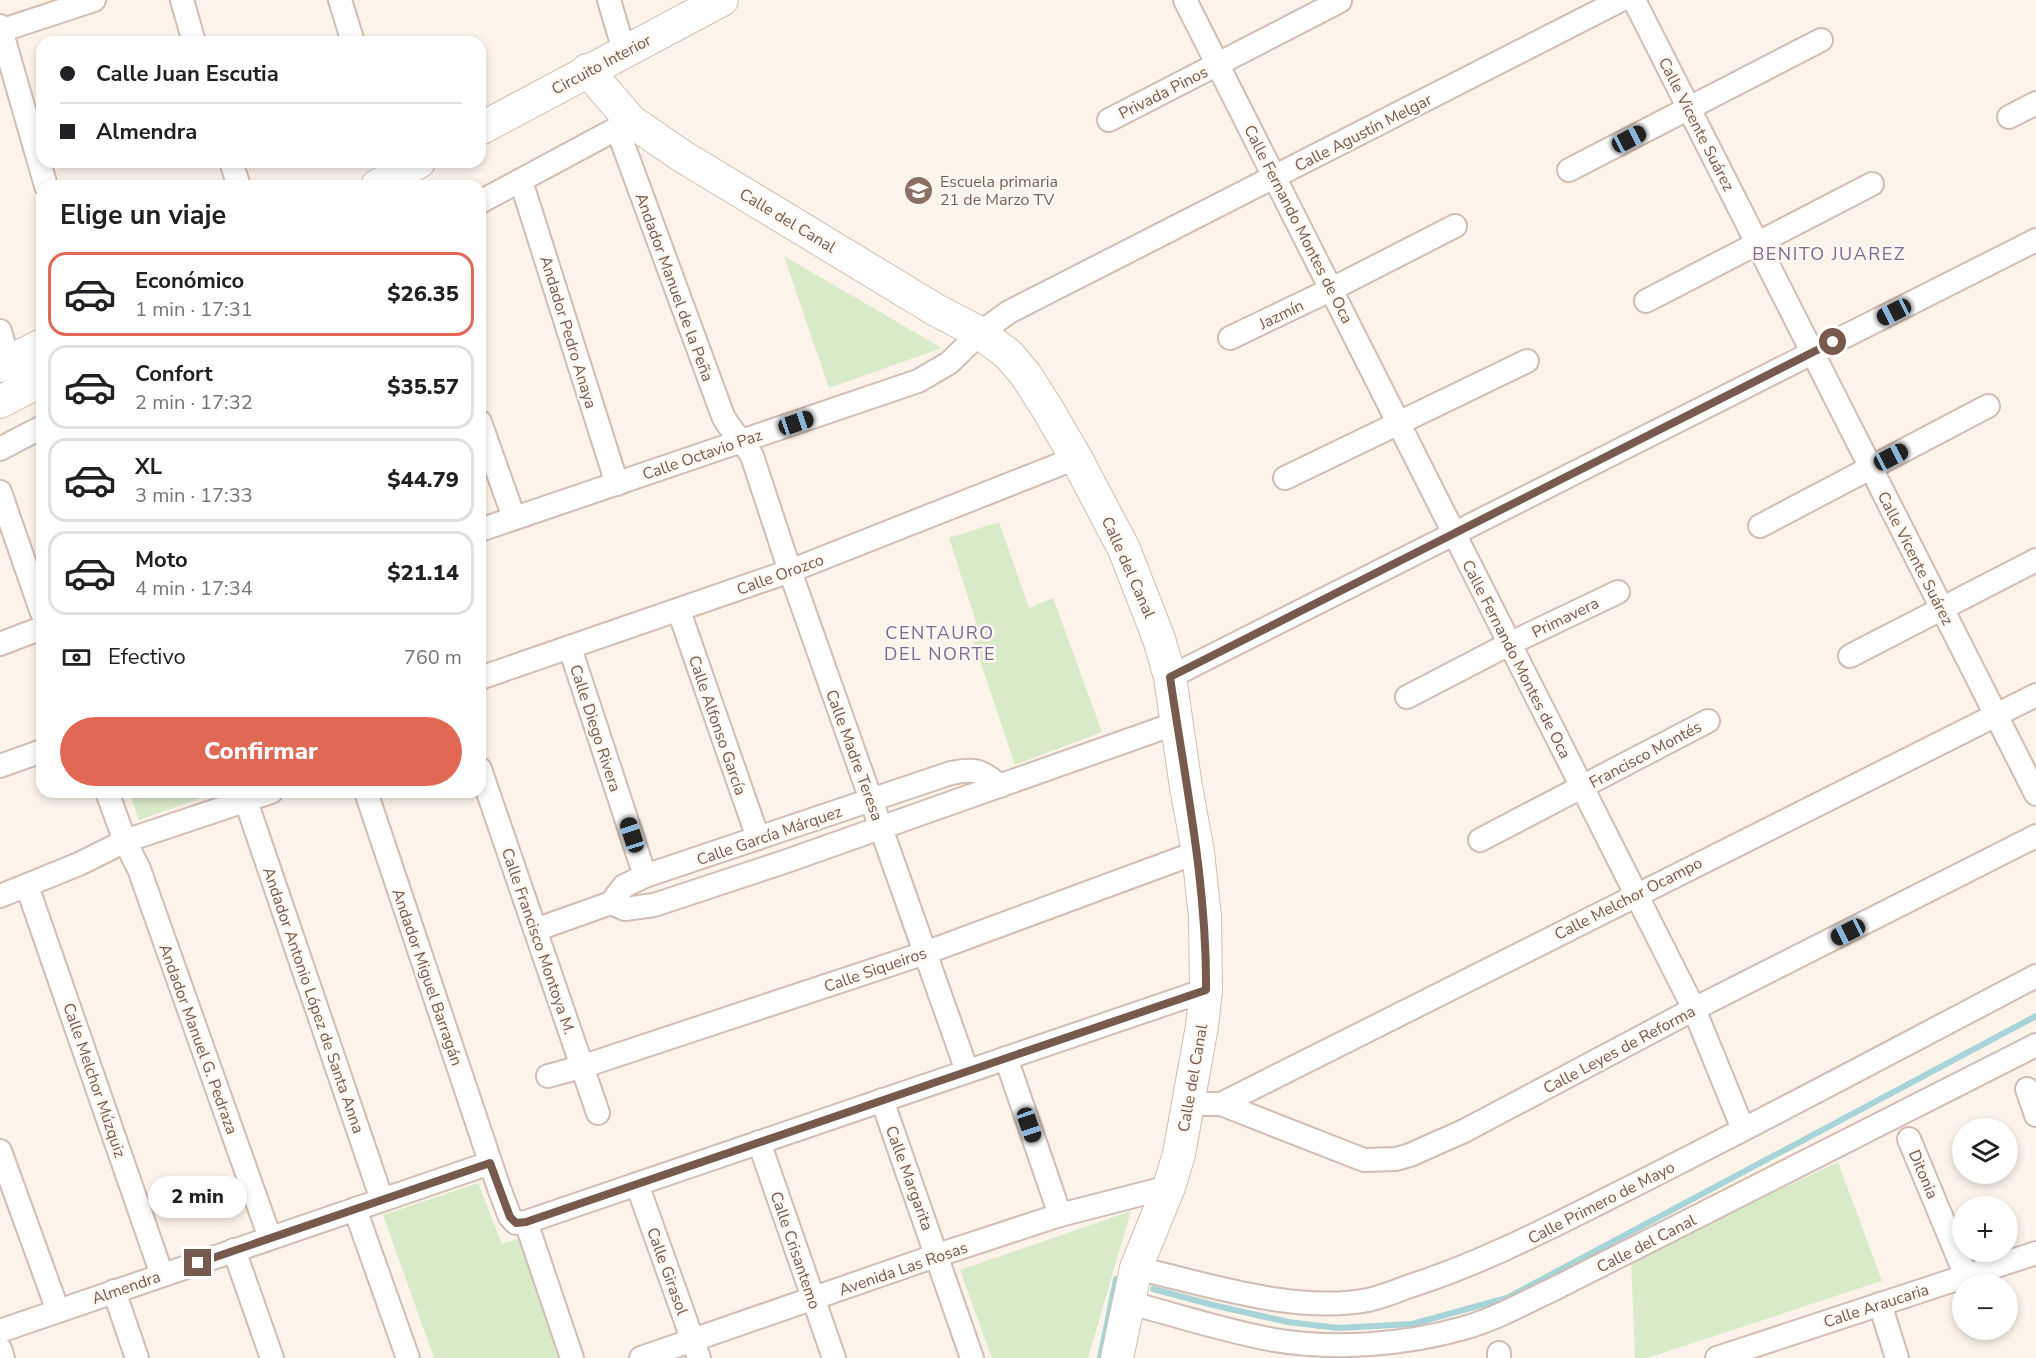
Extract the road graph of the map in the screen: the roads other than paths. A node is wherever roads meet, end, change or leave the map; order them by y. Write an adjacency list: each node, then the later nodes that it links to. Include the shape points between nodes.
1 (94, 0): 10 (street)
2 (182, 0): 11 (street)
3 (340, 0): 12 (street)
4 (609, 0): 14 (street)
5 (722, 0): 14 (street, Circuito Interior)
6 (1185, 0): 15 (street, Calle Fernando Montes de Oca)
7 (1621, 0): 25 (street, Calle Agustín Melgar)
8 (1634, 0): 18 (street, Calle Vicente Suárez)
9 (1340, 1): 15 (street, Privada Pinos)
10 (0, 29): 23 (street)
11 (192, 36)
12 (351, 36)
13 (1821, 40): 18 (street)
14 (624, 51): 16 (street, Circuito Interior)
15 (1218, 64): 20 (street, Privada Pinos); 25 (street, Calle Fernando Montes de Oca)
16 (587, 70): 21 (street, Calle del Canal); 22 (street, Circuito Interior)
17 (2036, 103): 19 (street)
18 (1689, 108): 24 (street); 31 (street, Calle Vicente Suárez)
19 (2009, 117)
20 (1109, 120)
21 (624, 124): 26 (street); 35 (street, Calle del Canal); 47 (street, Andador Manuel de la Peña, via 723,416)
22 (486, 126)
23 (36, 152)
24 (1569, 170)
25 (1275, 177): 32 (street, Calle Fernando Montes de Oca); 35 (street, Calle Agustín Melgar, via 1009,312)
26 (521, 181): 28 (street); 52 (street, Andador Pedro Anaya)
27 (1872, 184): 31 (street)
28 (486, 199)
29 (1455, 226): 32 (street, Jazmín)
30 (2036, 240): 38 (street)
31 (1757, 243): 33 (street); 38 (street, Calle Vicente Suárez)
32 (1332, 289): 36 (street, Jazmín); 44 (street, Calle Fernando Montes de Oca)
33 (1646, 301)
34 (0, 331): 40 (street)
35 (980, 333): 47 (street, Calle Octavio Paz, via 949,363 918,381); 49 (street, Calle del Canal, via 1026,374)
36 (1230, 338)
37 (36, 348): 40 (street)
38 (1813, 352): 50 (street, Calle Vicente Suárez); 57 (street)
39 (1527, 361): 44 (street)
40 (4, 364)
41 (36, 383): 42 (street)
42 (0, 402)
43 (1988, 406): 50 (street)
44 (1399, 424): 51 (street); 57 (street, Calle Fernando Montes de Oca)
45 (36, 430): 48 (street)
46 (486, 439): 54 (street)
47 (740, 442): 52 (street, Calle Octavio Paz); 59 (street, Calle Madre Teresa, via 752,456)
48 (0, 449)
49 (1076, 458): 59 (street, Calle Orozco); 70 (street, Calle del Canal, via 1124,549)
50 (1871, 468): 55 (street); 62 (street, Calle Vicente Suárez)
51 (1285, 478)
52 (617, 484): 54 (street, Calle Octavio Paz)
53 (0, 492): 61 (street)
54 (514, 519): 56 (street, Calle Octavio Paz)
55 (1761, 526)
56 (486, 528)
57 (1453, 534): 65 (street, Calle Fernando Montes de Oca); 70 (street)
58 (2036, 560): 62 (street)
59 (790, 572): 63 (street, Calle Orozco); 85 (street, Calle Madre Teresa)
60 (1618, 592): 65 (street, Primavera)
61 (36, 596)
62 (1942, 609): 68 (street); 73 (street, Calle Vicente Suárez)
63 (679, 611): 67 (street, Calle Orozco); 89 (street, Calle Alfonso García)
64 (36, 630): 66 (street)
65 (1511, 643): 72 (street, Primavera); 80 (street, Calle Fernando Montes de Oca)
66 (0, 644)
67 (570, 648): 69 (street, Calle Orozco); 93 (street, Calle Diego Rivera)
68 (1850, 656)
69 (486, 676)
70 (1170, 677): 75 (street, Calle del Canal)
71 (2036, 695): 73 (street, Calle Melchor Ocampo)
72 (1407, 697)
73 (1996, 715): 81 (street, Calle Vicente Suárez); 95 (street, Calle Melchor Ocampo)
74 (1708, 721): 80 (street, Francisco Montés)
75 (1177, 723): 78 (street, Calle García Márquez); 92 (street, Calle del Canal)
76 (36, 753): 77 (street)
77 (0, 766)
78 (1000, 786): 85 (street, Calle García Márquez, via 983,772 969,769); 87 (street, Calle García Márquez)
79 (486, 787): 98 (street, Calle Francisco Montoya M.)
80 (1582, 787): 90 (street, Francisco Montés); 95 (street, Calle Fernando Montes de Oca)
81 (2036, 794)
82 (109, 798): 91 (street, Andador Manuel G. Pedraza)
83 (255, 798): 86 (street)
84 (368, 798): 118 (street, Andador Miguel Barragán)
85 (871, 800): 87 (street, Calle Madre Teresa); 89 (street, Calle García Márquez)
86 (246, 801): 91 (street); 121 (street, Andador Antonio López de Santa Anna)
87 (880, 827): 97 (street, Calle García Márquez, via 654,905 625,909); 99 (street, Calle Madre Teresa)
88 (2036, 836): 102 (street, Calle Leyes de Reforma)
89 (758, 838): 93 (street, Calle García Márquez)
90 (1480, 840)
91 (125, 841): 94 (street); 125 (street, Andador Manuel G. Pedraza, via 139,869)
92 (1198, 852): 99 (street, Calle Siqueiros); 101 (street, Calle del Canal, via 1205,917)
93 (645, 876): 97 (street, Calle García Márquez, via 624,886)
94 (27, 886): 96 (street); 132 (street, Calle Melchor Múzquiz)
95 (1636, 894): 102 (street, Calle Fernando Montes de Oca); 111 (street, Calle Melchor Ocampo)
96 (0, 896)
97 (611, 903): 98 (street, Calle García Márquez)
98 (535, 930): 105 (street, Calle Francisco Montoya M.)
99 (925, 953): 105 (street, Calle Siqueiros); 106 (street, Calle Madre Teresa)
100 (2036, 976): 114 (street, Calle Primero de Mayo)
101 (1206, 990): 104 (street); 110 (street, Calle del Canal)
102 (1694, 1009): 111 (street, Calle Leyes de Reforma, via 1464,1131 1396,1159 1364,1160); 114 (street, Calle Fernando Montes de Oca)
103 (2036, 1045): 136 (street, Calle del Canal, via 1557,1288 1466,1328 1401,1341 1301,1343 1242,1333)
104 (1006, 1058): 106 (street); 123 (street)
105 (581, 1067): 107 (street, Calle Siqueiros); 112 (street, Calle Francisco Montoya M.)
106 (967, 1071): 109 (street)
107 (548, 1076)
108 (2027, 1089): 113 (street)
109 (882, 1100): 116 (street); 128 (street, Calle Margarita)
110 (1188, 1104): 111 (street, Calle Leyes de Reforma); 120 (street, Calle del Canal)
111 (1221, 1104)
112 (597, 1113)
113 (2036, 1115)
114 (1743, 1129): 129 (street, Calle Primero de Mayo, via 1494,1255 1369,1300 1305,1302 1258,1296)
115 (1909, 1139): 130 (street, Ditonia)
116 (759, 1142): 119 (street); 135 (street, Calle Crisantemo)
117 (0, 1150): 138 (street)
118 (490, 1163): 121 (street, Almendra); 124 (street, Andador Miguel Barragán, via 510,1217 516,1223)
119 (637, 1184): 124 (street); 141 (street, Calle Girasol)
120 (1169, 1187): 123 (street, Avenida Las Rosas); 129 (street, Calle del Canal)
121 (382, 1200): 122 (street, Almendra)
122 (355, 1209): 125 (street, Almendra); 145 (street)
123 (1060, 1215): 128 (street, Avenida Las Rosas)
124 (526, 1222): 146 (street)
125 (270, 1238): 126 (street, Almendra)
126 (234, 1250): 132 (street, Almendra); 144 (street)
127 (2036, 1252): 131 (street, Calle Araucaria)
128 (938, 1255): 135 (street, Avenida Las Rosas); 149 (street, Calle Margarita)
129 (1136, 1268): 136 (street, Calle del Canal)
130 (1965, 1274)
131 (1972, 1274)
132 (162, 1275): 134 (street, Almendra)
133 (1952, 1281): 137 (street, Calle Araucaria)
134 (114, 1292): 138 (street, Almendra); 143 (street)
135 (814, 1300): 141 (street, Avenida Las Rosas); 148 (street, Calle Crisantemo)
136 (1127, 1302): 150 (street, Calle del Canal)
137 (1880, 1304): 151 (street, Calle Araucaria); 152 (street)
138 (58, 1311): 139 (street, Almendra)
139 (0, 1330)
140 (0, 1349): 142 (street)
141 (696, 1349): 147 (street, Avenida Las Rosas)
142 (3, 1358)
143 (138, 1358)
144 (272, 1358)
145 (408, 1358)
146 (572, 1358)
147 (641, 1358)
148 (834, 1358)
149 (972, 1358)
150 (1117, 1358)
151 (1717, 1358)
152 (1897, 1358)

